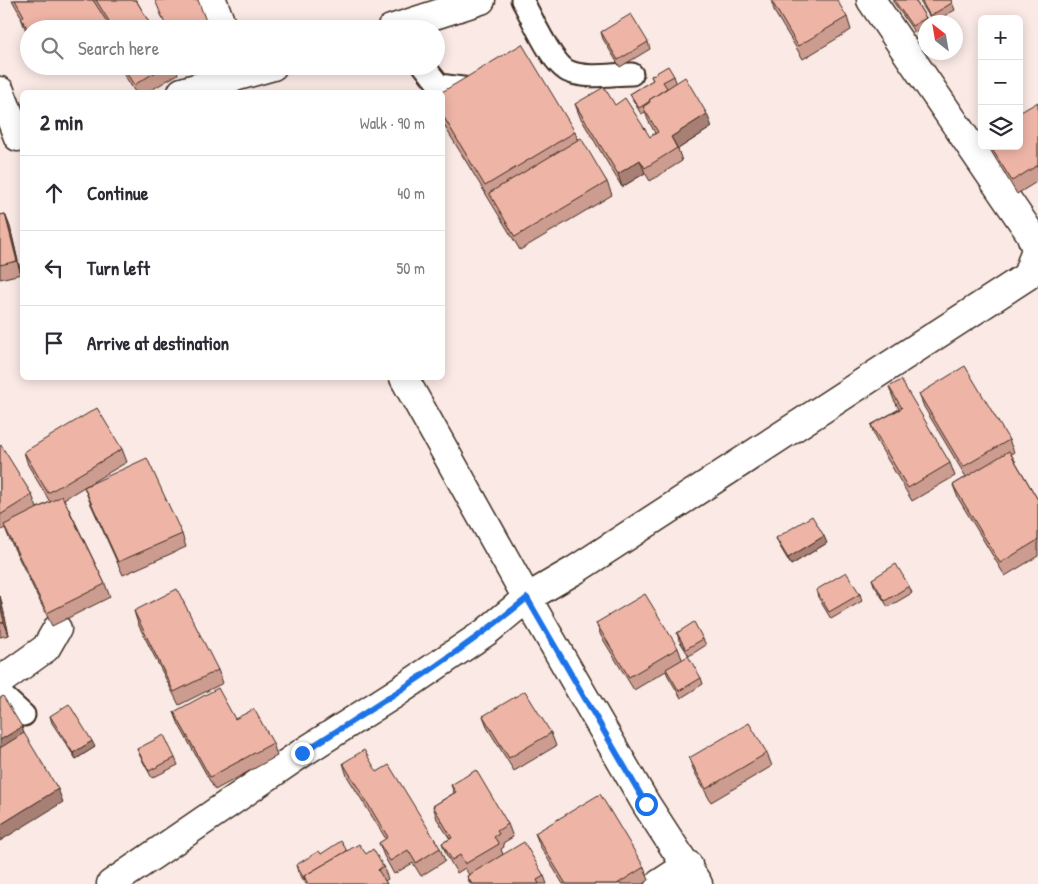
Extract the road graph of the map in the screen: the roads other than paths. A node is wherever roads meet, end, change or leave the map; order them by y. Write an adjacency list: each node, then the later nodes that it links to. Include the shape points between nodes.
1 (212, 0): 5 (street)
2 (481, 0): 6 (street)
3 (522, 0): 7 (lane, via 559,66 571,72)
4 (871, 0): 14 (street, via 1030,233)
5 (220, 20)
6 (420, 20)
7 (632, 74)
8 (431, 75): 10 (lane, via 439,85)
9 (242, 78): 11 (street)
10 (470, 89)
11 (191, 90)
12 (0, 91): 13 (street)
13 (13, 139)
14 (1037, 249): 16 (street, via 1026,276)
15 (405, 380): 16 (street)
16 (527, 598): 21 (street, via 646,804); 22 (street, via 486,632)
17 (57, 629): 18 (street, via 46,648)
18 (0, 681)
19 (0, 693): 20 (lane)
20 (24, 715)
21 (693, 875): 23 (street)
22 (111, 884)
23 (659, 884)

